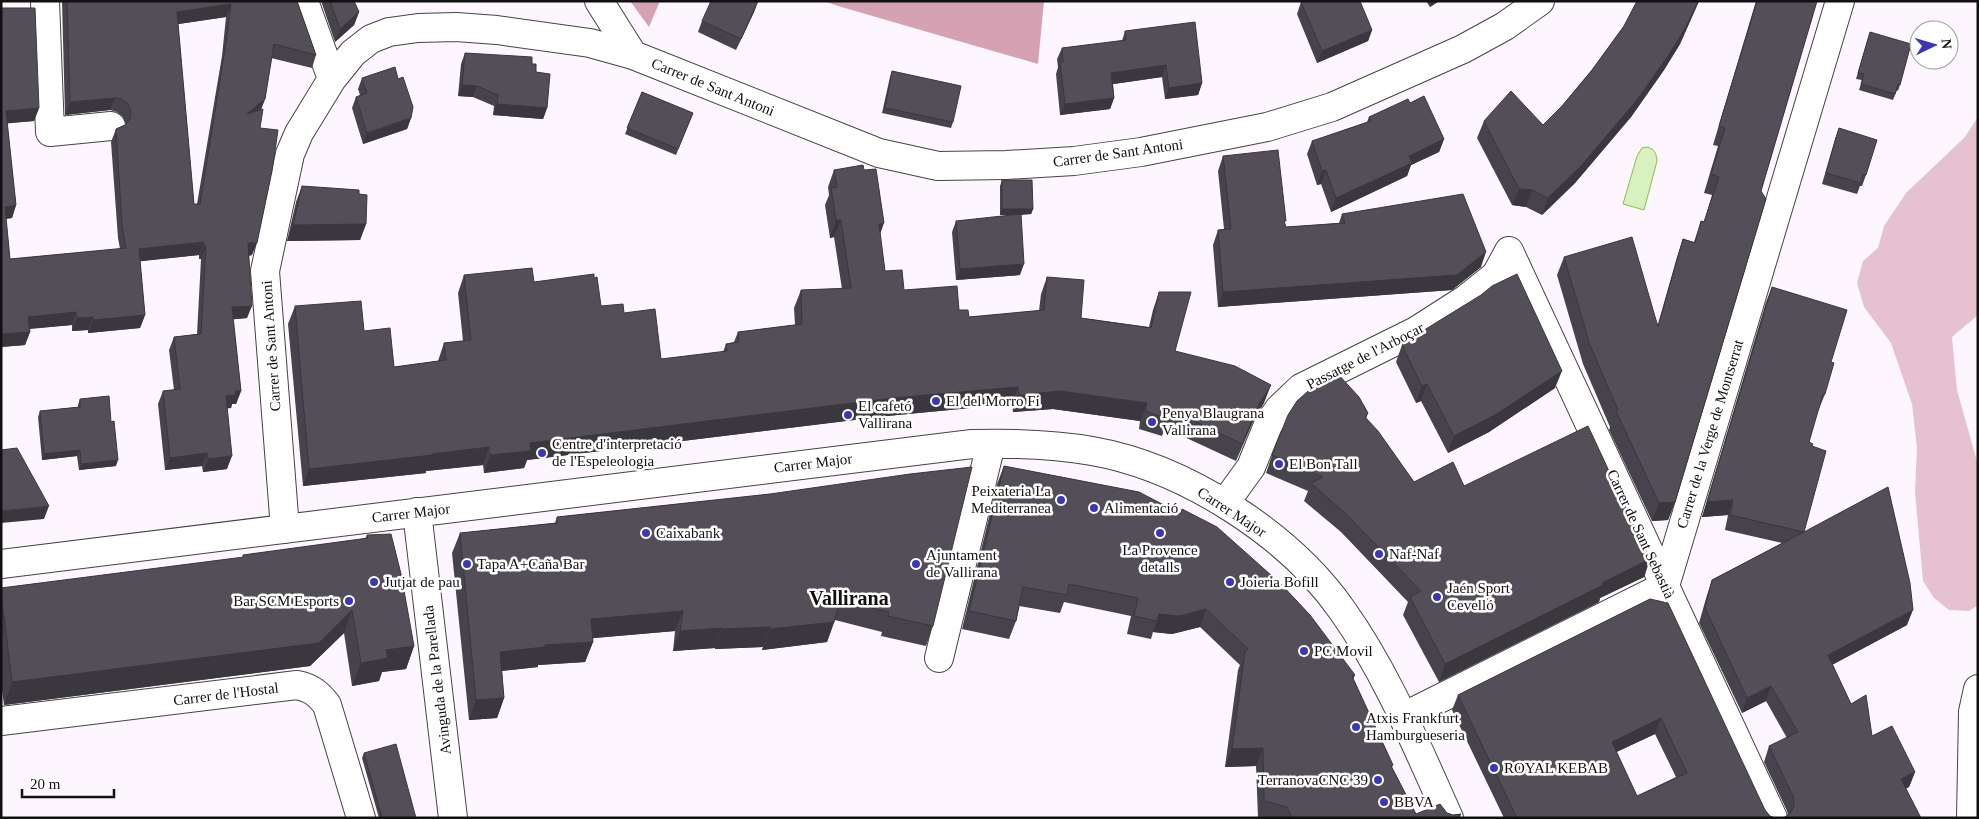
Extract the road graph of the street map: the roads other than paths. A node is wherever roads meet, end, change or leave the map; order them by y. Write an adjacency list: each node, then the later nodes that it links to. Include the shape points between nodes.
1 (45, 1): 8 (street, via 50,132)
2 (304, 1): 7 (street)
3 (599, 1): 6 (street)
4 (1540, 1): 6 (street, Carrer de Sant Antoni, via 1506,26 1463,49 1332,107 1267,127 1074,162 938,166 879,153)
5 (1840, 1): 15 (street, Carrer de la Verge de Montserrat)
6 (633, 55): 7 (street, Carrer de Sant Antoni, via 590,43 497,30 418,28 389,32 371,39 353,53)
7 (332, 79): 13 (street, Carrer de Sant Antoni, via 290,154 265,271)
8 (111, 126)
9 (1509, 251): 11 (street, Passatge de l'Arboçar, via 1496,275 1466,299 1416,331 1301,388 1279,408 1268,425 1251,467); 15 (street, Carrer de Sant Sebastià)
10 (991, 444): 11 (street, Carrer Major, via 1038,444 1093,451 1135,462 1183,481); 12 (street, Carrer Major, via 943,447); 16 (street)
11 (1225, 503): 18 (street, Carrer Major, via 1276,540 1342,609 1371,655)
12 (417, 512): 13 (street, Carrer Major); 21 (street, Avinguda de la Parellada)
13 (285, 529): 14 (street, Carrer Major)
14 (1, 564)
15 (1665, 586): 18 (street); 23 (street, Carrer de Sant Sebastià)
16 (939, 658)
17 (1978, 689): 24 (street, via 1973,712)
18 (1403, 717): 22 (street, Carrer Major)
19 (1, 721): 20 (street, Carrer de l'Hostal, via 296,685 310,688 327,705)
20 (361, 818)
21 (453, 818)
22 (1450, 818)
23 (1773, 818)
24 (1971, 818)

